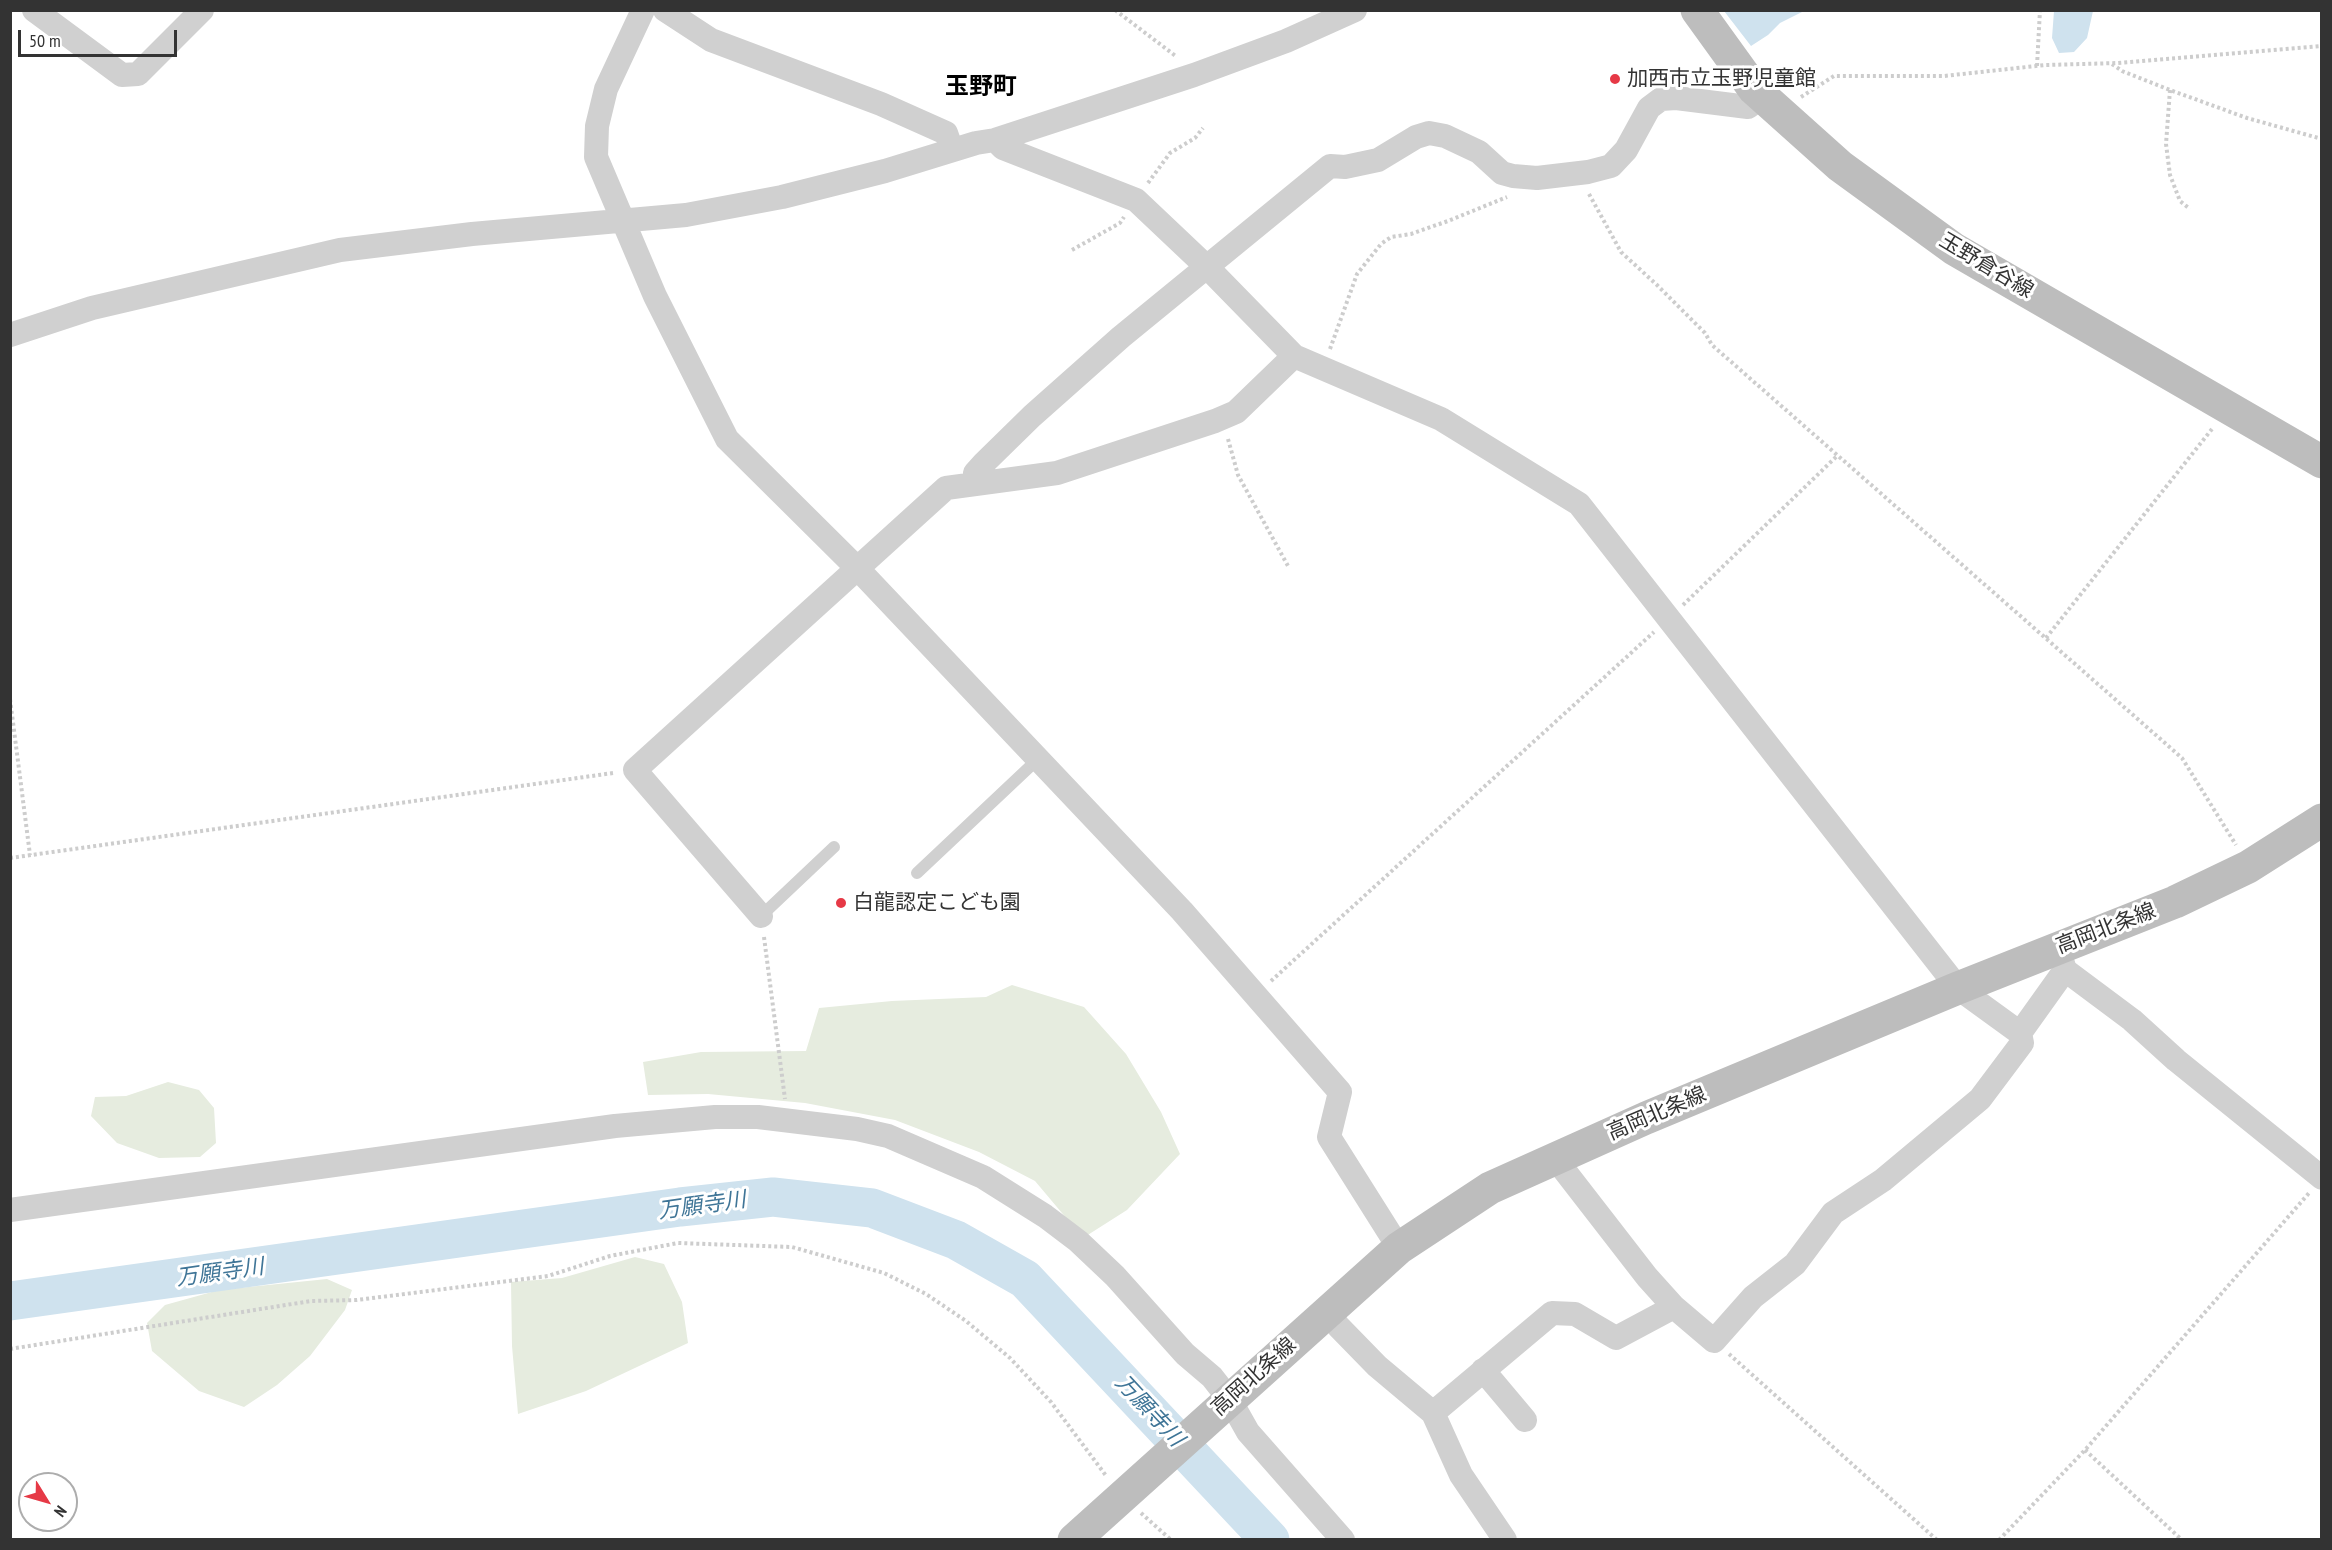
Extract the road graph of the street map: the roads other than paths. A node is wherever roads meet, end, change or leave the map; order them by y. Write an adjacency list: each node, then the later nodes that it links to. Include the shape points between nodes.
1 (34, 10): 2 (street, via 122,75 138,74)
2 (202, 10)
3 (643, 10): 10 (street, via 606,89 597,126 596,157)
4 (665, 10): 9 (street, via 711,40 946,133)
5 (1355, 10): 8 (street, via 1194,75)
6 (1696, 10): 7 (main road, 玉野倉谷線)
7 (1770, 105): 11 (street, via 1748,107 1661,99 1649,108 1626,150 1611,166 1540,178 1502,173 1479,152 1429,133 1378,160 1330,166); 14 (main road, 玉野倉谷線, via 1840,166 1954,249)
8 (996, 140): 9 (street); 11 (street, via 1003,148 1136,200)
9 (952, 150): 10 (street, via 782,197)
10 (625, 222): 12 (street, via 472,234 340,250 92,308); 16 (street, via 655,296 727,439)
11 (1206, 266): 13 (street); 15 (street, via 1032,416 975,473)
12 (10, 334)
13 (1294, 356): 15 (street, via 1236,412 1222,418 1058,473); 23 (street, via 1441,419 1579,504)
14 (2322, 462)
15 (974, 482): 16 (street, via 946,488)
16 (858, 569): 17 (street); 21 (street, via 635,770)
17 (1038, 759): 20 (lane); 28 (street, via 1182,911 1340,1092 1329,1137)
18 (2322, 820): 22 (main road, 高岡北条線, via 2248,867)
19 (834, 847): 21 (lane)
20 (917, 873)
21 (761, 916)
22 (2061, 959): 23 (main road, 高岡北条線); 24 (street); 26 (street)
23 (1958, 988): 24 (street); 25 (main road, 高岡北条線)
24 (2020, 1033): 29 (street, via 2022,1043 1980,1099 1883,1180 1833,1213 1795,1264 1753,1297 1714,1341)
25 (1554, 1157): 28 (main road, 高岡北条線, via 1490,1188); 29 (street)
26 (2318, 1183)
27 (10, 1210): 32 (street, via 615,1126 715,1117 788,1120 857,1129 888,1136 983,1177 1045,1216 1115,1276 1185,1354 1212,1377)
28 (1399, 1248): 30 (main road, 高岡北条線)
29 (1674, 1308): 31 (street, via 1616,1338 1575,1314 1552,1313)
30 (1328, 1310): 32 (main road, 高岡北条線); 33 (street, via 1338,1326 1377,1366)
31 (1483, 1370): 33 (street); 34 (street)
32 (1225, 1404): 35 (main road, 高岡北条線); 36 (street)
33 (1433, 1413): 37 (street, via 1461,1475)
34 (1525, 1420)
35 (1074, 1539)
36 (1343, 1539)
37 (1505, 1539)

